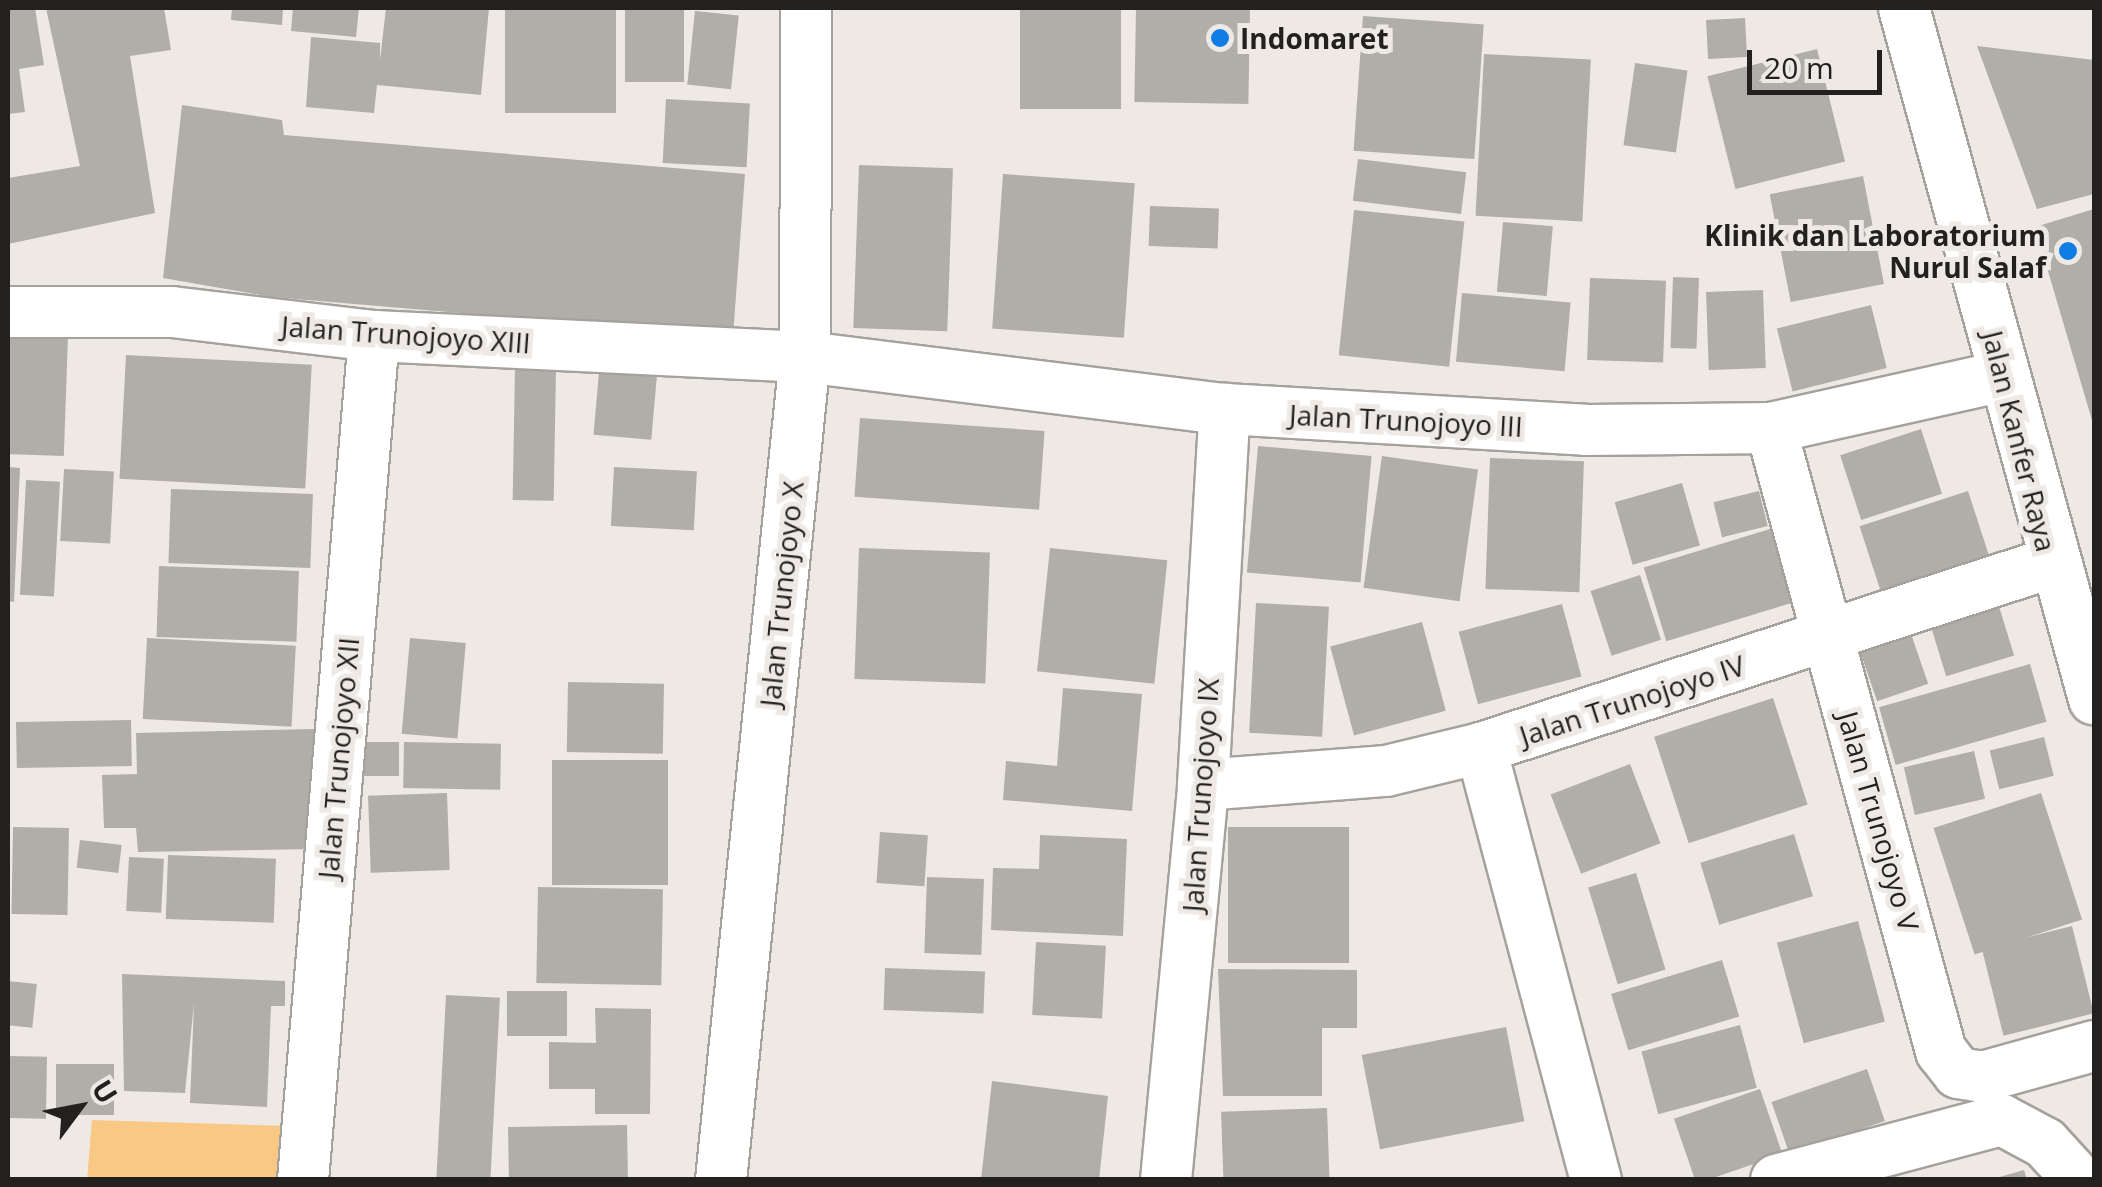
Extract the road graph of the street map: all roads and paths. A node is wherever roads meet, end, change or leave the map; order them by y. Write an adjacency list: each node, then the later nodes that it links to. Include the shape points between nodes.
1 (806, 8): 5 (street, Jalan Trunojoyo X)
2 (1904, 8): 6 (street, Jalan Kanfer Raya)
3 (8, 312): 4 (street, Jalan Trunojoyo XIII, via 172,312)
4 (374, 336): 5 (street, Jalan Trunojoyo XIII); 15 (street, Jalan Trunojoyo XII)
5 (805, 356): 7 (street, Jalan Trunojoyo III); 16 (street, Jalan Trunojoyo X)
6 (2004, 376): 8 (street, Jalan Trunojoyo III); 9 (street, Jalan Kanfer Raya)
7 (1225, 409): 8 (street, Jalan Trunojoyo III, via 1585,430); 13 (street, Jalan Trunojoyo IX)
8 (1771, 428): 10 (street, Jalan Trunojoyo V)
9 (2050, 564): 10 (street, Jalan Trunojoyo IV); 11 (street, Jalan Kanfer Raya)
10 (1825, 640): 12 (street, Jalan Trunojoyo IV); 14 (street, Jalan Trunojoyo V, via 1941,1051 1958,1073 1982,1077)
11 (2094, 698)
12 (1480, 748): 13 (street, Jalan Trunojoyo IV, via 1386,771); 18 (street)
13 (1203, 785): 17 (street, Jalan Trunojoyo IX)
14 (2094, 1046)
15 (303, 1180)
16 (721, 1180)
17 (1166, 1180)
18 (1596, 1180)
19 (1776, 1180): 20 (street, via 2002,1120 2045,1142)
20 (2079, 1180)

